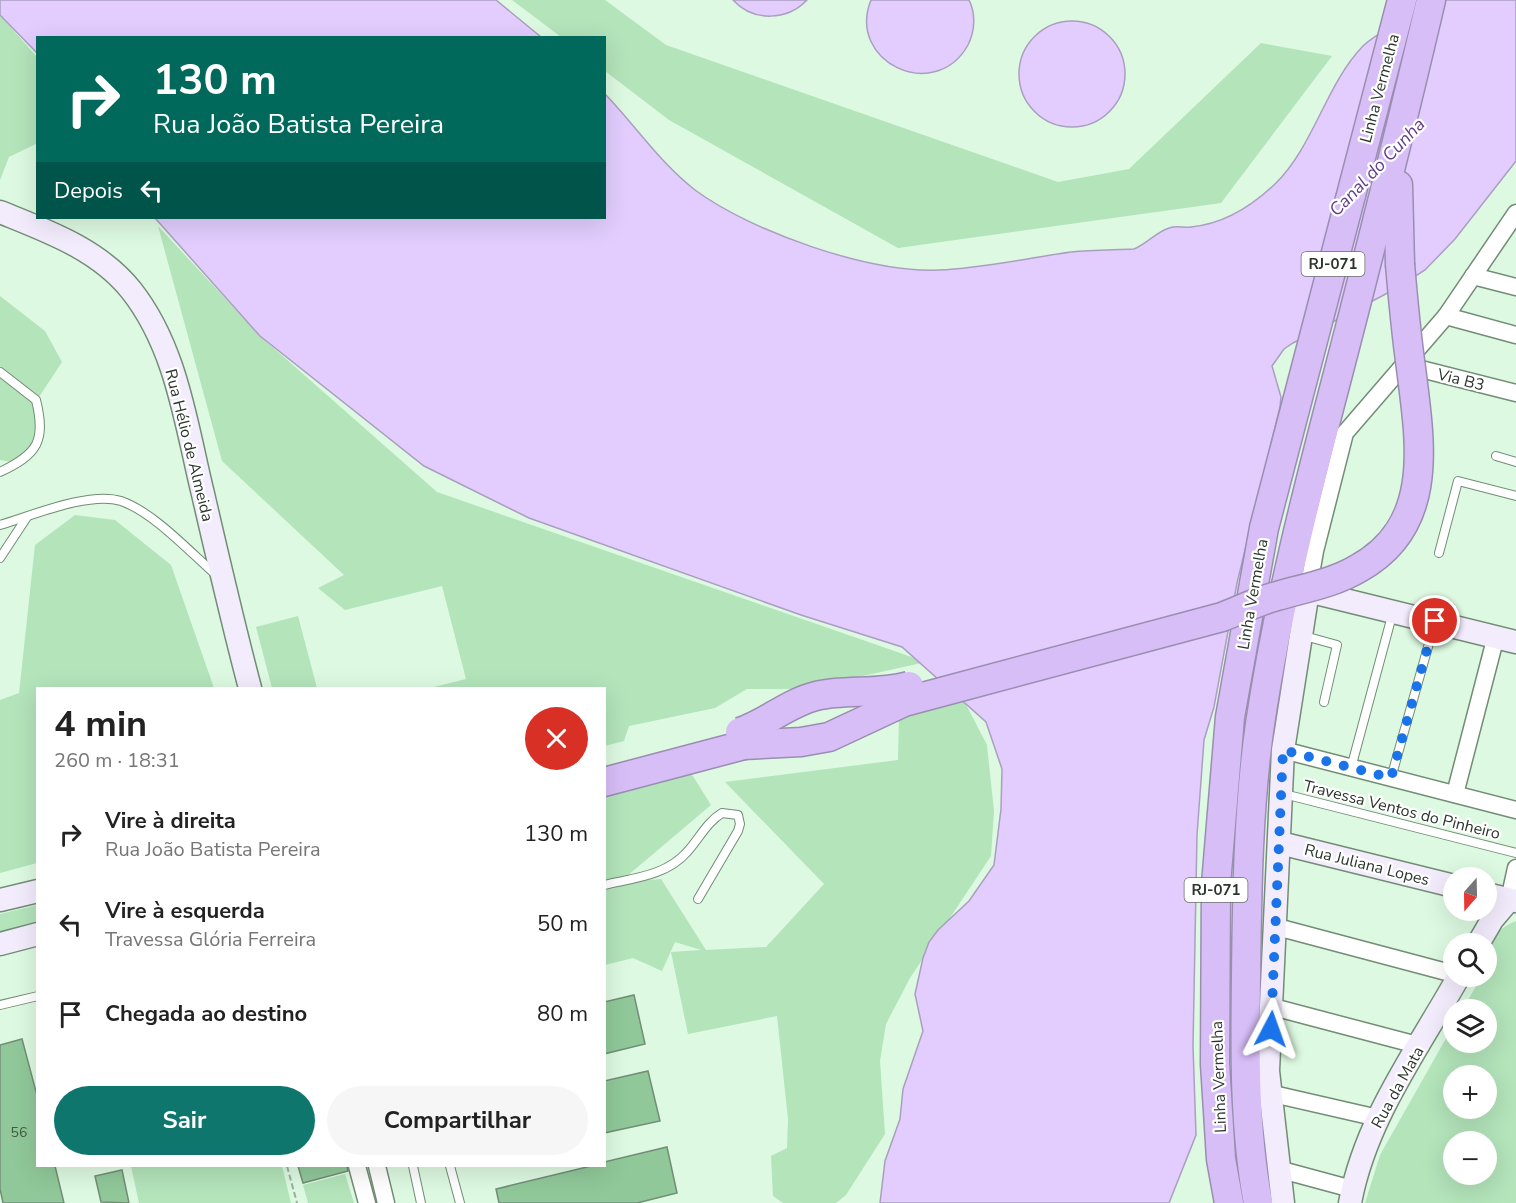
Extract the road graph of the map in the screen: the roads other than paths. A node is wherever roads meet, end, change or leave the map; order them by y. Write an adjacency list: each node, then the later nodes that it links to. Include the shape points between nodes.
1 (1402, 0): 60 (highway, Linha Vermelha / RJ-071, via 1264,528 1230,717 1216,884)
2 (1431, 0): 3 (highway, Linha Vermelha / RJ-071)
3 (1407, 106): 24 (highway, bridge, via 1397,214 1419,434 1416,493 1399,528 1371,561 1337,579); 75 (highway, Linha Vermelha / RJ-071, via 1288,566 1260,724 1246,908 1245,1068 1250,1158)
4 (0, 212): 22 (street, Rua Hélio de Almeida, via 63,237 103,264 130,289 148,314 174,372)
5 (1516, 213): 6 (street)
6 (1510, 231): 7 (street)
7 (1473, 276): 8 (street); 9 (street)
8 (1516, 287)
9 (1446, 316): 10 (street); 11 (street)
10 (1516, 335)
11 (1405, 365): 13 (street, Via B3); 23 (street, via 1345,433)
12 (0, 372): 16 (lane, via 36,400 41,432 33,451)
13 (1516, 393)
14 (1496, 456): 15 (lane)
15 (1516, 462)
16 (0, 472)
17 (1516, 496): 20 (lane, via 1458,481)
18 (27, 517): 19 (lane); 21 (lane); 22 (lane, via 101,499 121,502 160,526)
19 (0, 525)
20 (1439, 553)
21 (0, 558)
22 (223, 580): 29 (street, Rua Hélio de Almeida)
23 (1308, 591): 25 (street); 27 (street)
24 (1274, 596): 32 (highway, bridge, via 1222,617 904,702 829,737); 32 (highway, bridge, via 1218,604 889,692 818,696 751,728)
25 (1394, 610): 26 (street); 34 (lane)
26 (1435, 621): 28 (street); 35 (lane)
27 (1300, 634): 30 (lane, via 1337,645); 31 (street)
28 (1506, 639): 38 (street)
29 (250, 687)
30 (1324, 702)
31 (1283, 750): 34 (street); 37 (street)
32 (671, 757): 33 (highway); 36 (highway)
33 (606, 767)
34 (1351, 768): 35 (street)
35 (1391, 778): 38 (street)
36 (606, 781)
37 (1282, 794): 40 (street); 41 (lane, Travessa Ventos do Pinheiro)
38 (1455, 794): 39 (street)
39 (1516, 810)
40 (1280, 843): 43 (street, Rua Juliana Lopes); 50 (street)
41 (1516, 853)
42 (1516, 868): 49 (street)
43 (1443, 883)
44 (606, 884): 47 (lane, via 668,868 688,852 714,818 722,813 738,815 738,831)
45 (36, 891): 48 (street)
46 (1497, 897): 49 (street)
47 (698, 899)
48 (0, 900)
49 (1512, 900): 51 (street)
50 (1277, 927): 54 (street); 58 (street)
51 (1484, 933)
52 (36, 935): 53 (street)
53 (0, 944)
54 (1443, 971)
55 (1453, 987): 59 (street, Rua da Mata)
56 (36, 996): 57 (lane)
57 (0, 1005)
58 (1273, 1007): 59 (street); 61 (street)
59 (1420, 1046): 62 (street, Rua da Mata)
60 (1215, 1064): 73 (highway, via 1210,1165); 74 (highway, Linha Vermelha / RJ-071, via 1221,1160)
61 (1269, 1093): 62 (street); 67 (street)
62 (1378, 1118): 68 (street, Rua da Mata)
63 (357, 1167): 69 (street)
64 (377, 1167): 70 (street)
65 (412, 1167): 71 (lane)
66 (450, 1167): 72 (lane)
67 (1278, 1169): 68 (street); 76 (street)
68 (1351, 1196)
69 (367, 1203)
70 (386, 1203)
71 (421, 1203)
72 (459, 1203)
73 (1213, 1203)
74 (1229, 1203)
75 (1258, 1203)
76 (1283, 1203)

